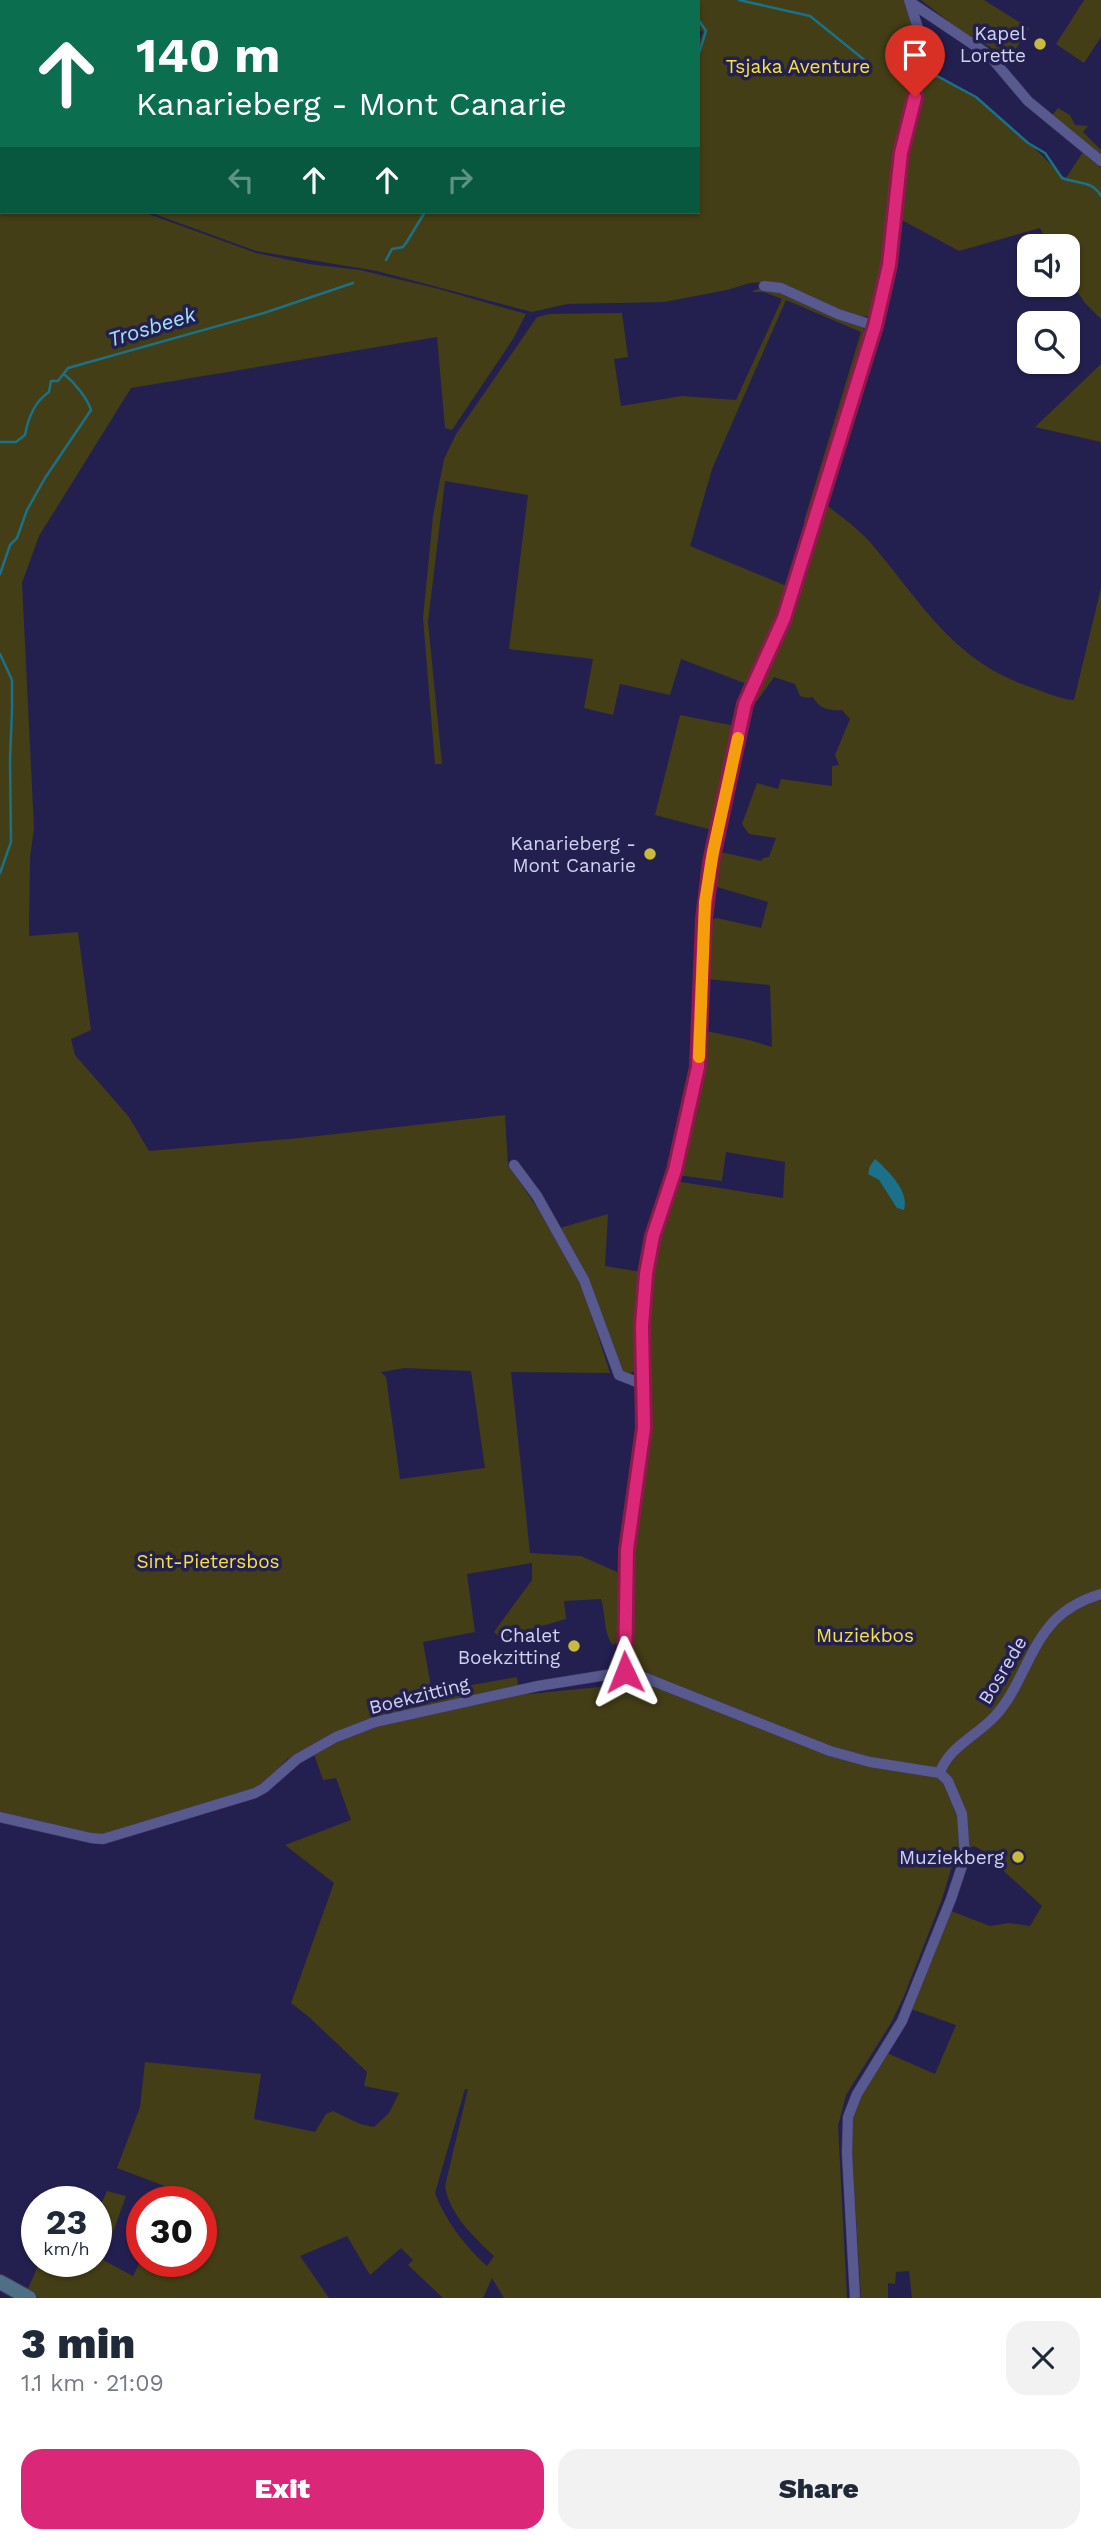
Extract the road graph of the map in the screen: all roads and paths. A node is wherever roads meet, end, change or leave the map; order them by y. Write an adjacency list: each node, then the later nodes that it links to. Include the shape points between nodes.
1 (909, 1): 2 (street, via 989,55 1028,102); 4 (street, via 926,63 903,142 889,265)
2 (1101, 161)
3 (764, 286): 4 (street, via 781,288)
4 (875, 326): 6 (street, via 784,618 742,716 705,902 698,1067 646,1274)
5 (514, 1165): 6 (street, via 537,1196 584,1280 619,1375)
6 (642, 1384): 8 (street, via 644,1428 627,1550)
7 (1101, 1594): 9 (street, Bosrede, via 1078,1602 1055,1620 1004,1706 944,1760)
8 (625, 1672): 9 (street, Boekzitting, via 853,1758); 10 (street, Boekzitting, via 537,1686 375,1722 297,1759 255,1793 103,1839)
9 (940, 1773): 13 (street, via 962,1814 965,1857 902,2021 848,2117)
10 (0, 1816)
11 (0, 2282): 12 (main road)
12 (29, 2298)
13 (855, 2298)

